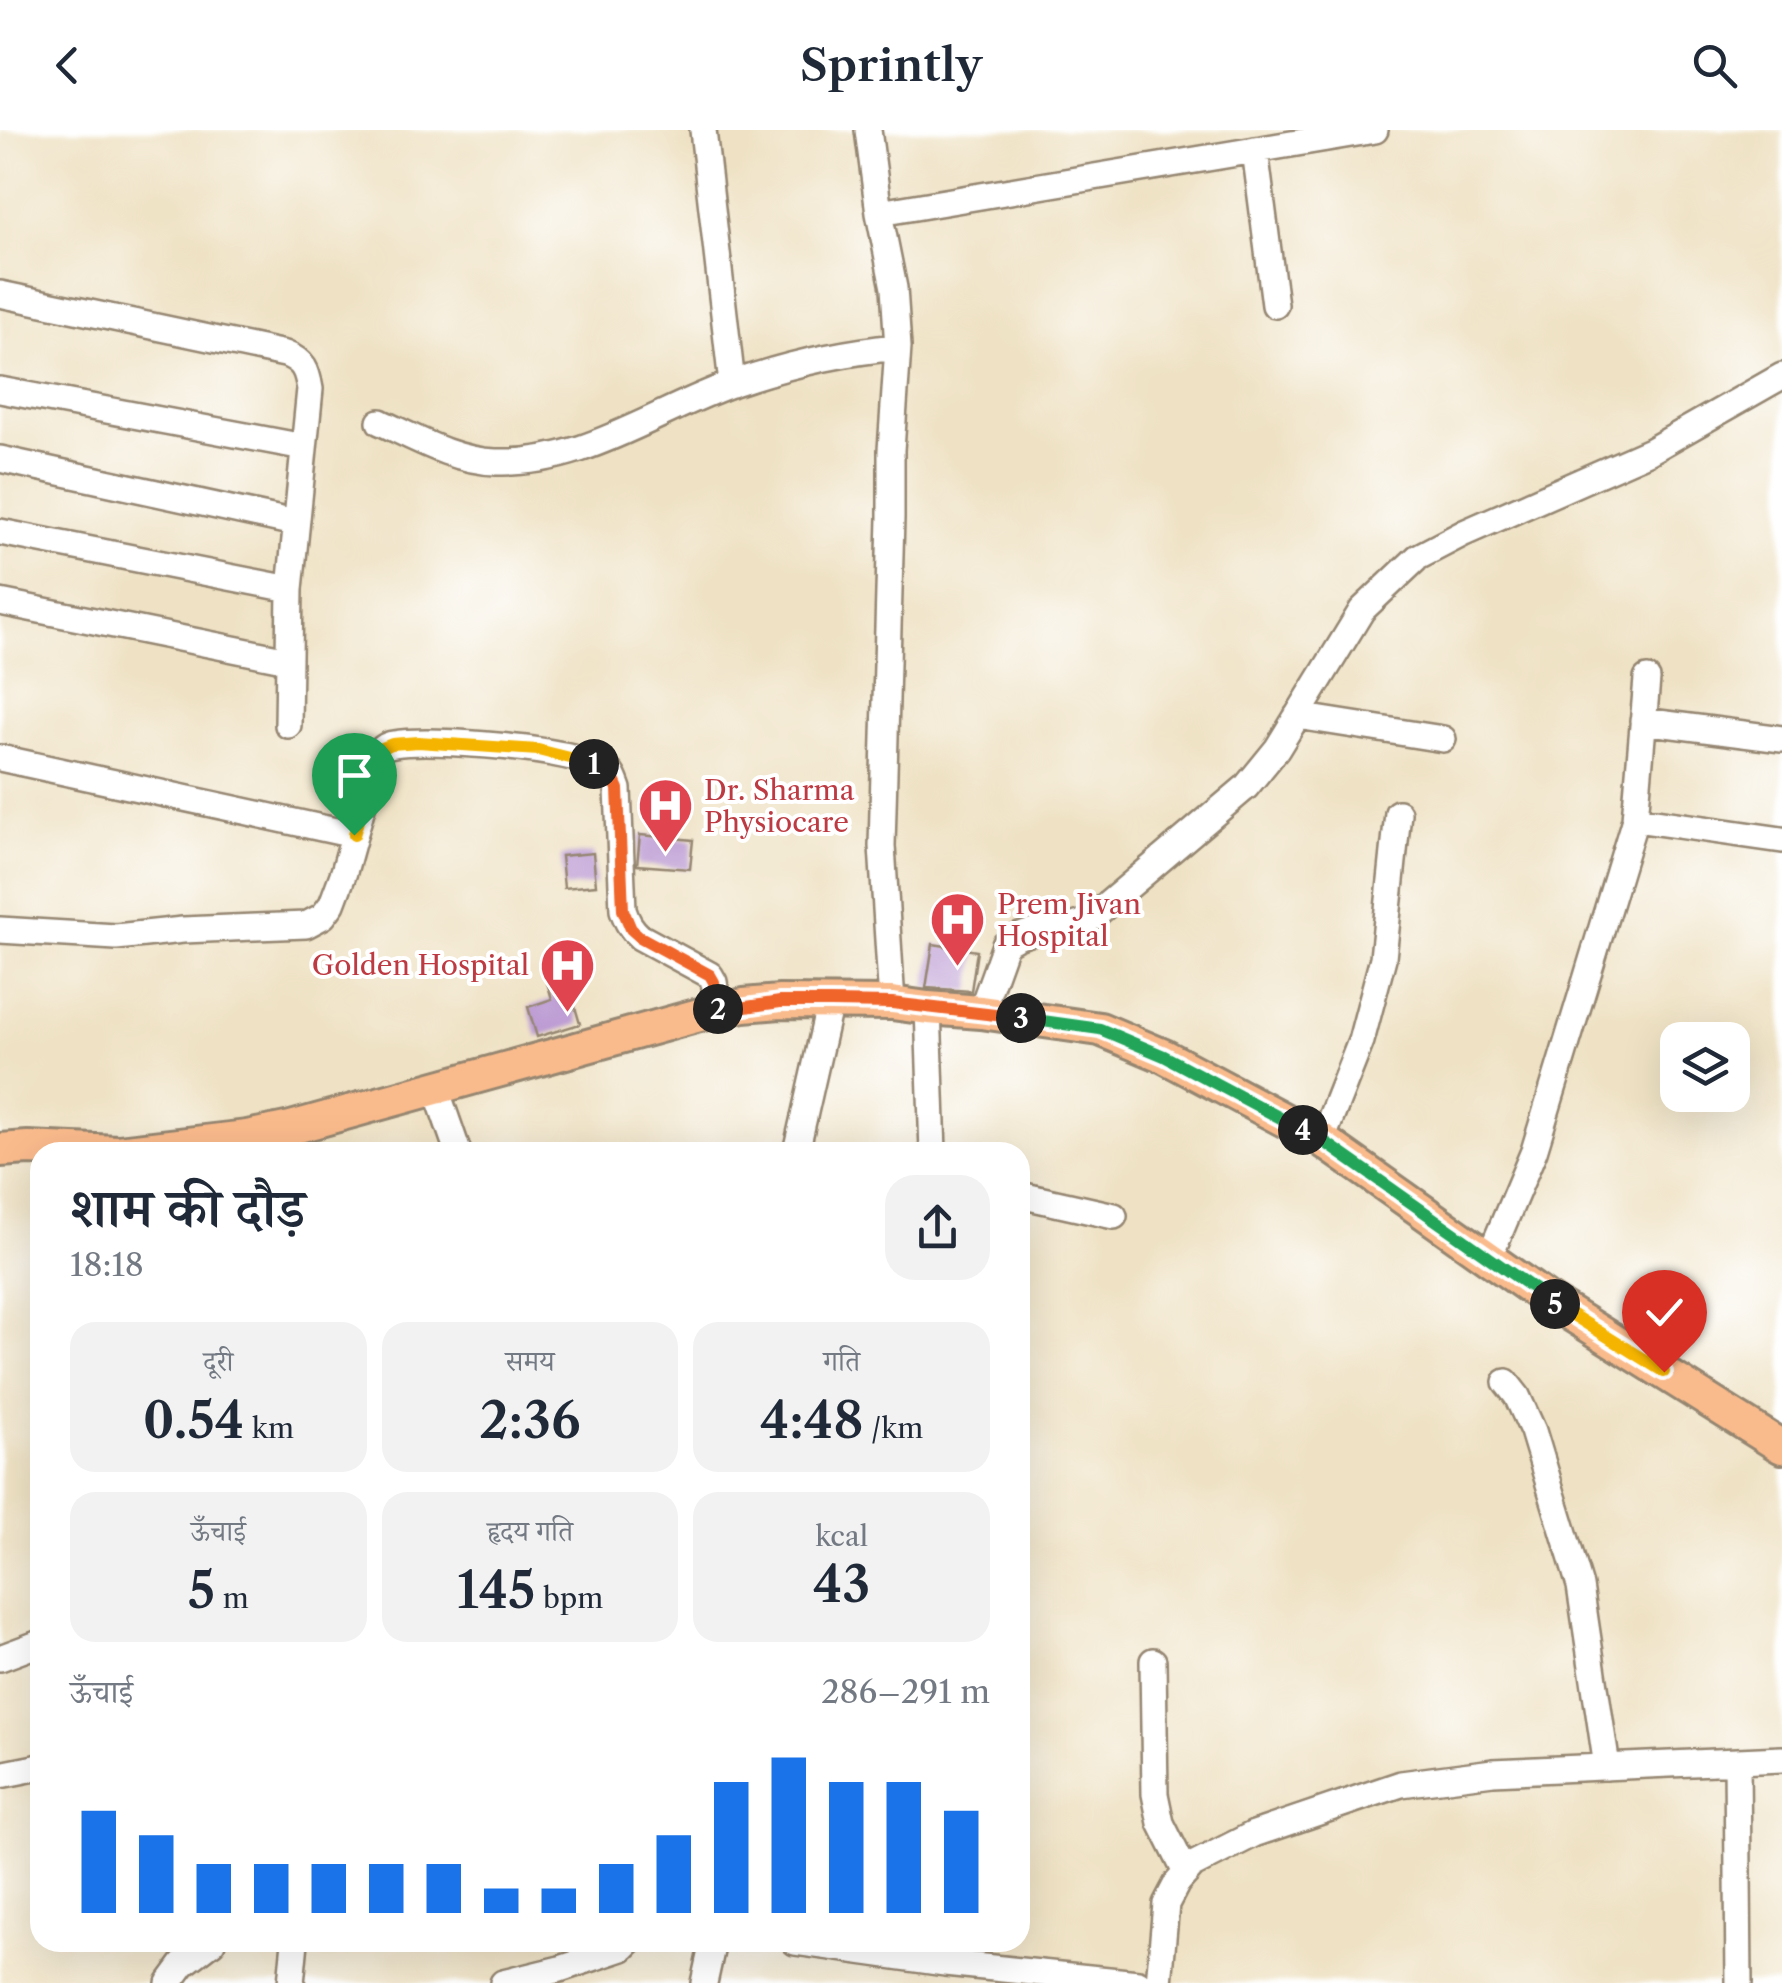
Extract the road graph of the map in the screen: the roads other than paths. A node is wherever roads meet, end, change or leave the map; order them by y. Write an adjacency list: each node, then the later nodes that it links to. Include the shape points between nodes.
1 (703, 130): 10 (street)
2 (868, 130): 5 (street)
3 (1375, 130): 4 (street)
4 (1255, 150): 5 (street); 7 (street)
5 (879, 213): 8 (street)
6 (0, 294): 13 (street, via 297,359 310,390)
7 (1275, 305)
8 (898, 347): 10 (street, via 848,352); 33 (street, via 882,846)
9 (1782, 376): 21 (street, via 1650,450 1418,557 1362,610)
10 (732, 384): 12 (street, via 596,444 538,460 476,460)
11 (0, 390): 13 (street)
12 (380, 422)
13 (304, 448): 15 (street)
14 (0, 460): 15 (street)
15 (295, 523): 17 (street)
16 (0, 532): 17 (street)
17 (290, 589): 19 (street)
18 (0, 602): 19 (street)
19 (288, 660): 23 (street)
20 (1647, 678): 22 (street)
21 (1297, 716): 25 (street); 36 (street, via 1246,788 1096,916 1005,945)
22 (1643, 721): 24 (street); 28 (street)
23 (288, 725)
24 (1782, 738)
25 (1443, 739)
26 (0, 758): 29 (street)
27 (1398, 814): 38 (street, via 1383,958 1361,1040)
28 (1635, 818): 30 (street); 47 (street, via 1534,1151)
29 (354, 835): 31 (street, via 332,904 306,926 116,937); 35 (street, via 376,757 392,744 538,750 608,769 618,789 627,921 640,937 710,975)
30 (1782, 840)
31 (0, 930)
32 (830, 1002): 33 (main road); 35 (main road); 41 (street)
33 (892, 1003): 34 (main road)
34 (928, 1008): 36 (main road); 42 (street)
35 (719, 1011): 37 (main road)
36 (981, 1012): 38 (main road, via 1100,1029)
37 (436, 1088): 39 (main road, via 291,1128); 40 (street)
38 (1322, 1140): 47 (main road)
39 (210, 1142)
40 (455, 1142)
41 (798, 1142)
42 (933, 1142)
43 (30, 1148): 44 (main road)
44 (0, 1150)
45 (1030, 1197): 46 (street)
46 (1114, 1216)
47 (1488, 1258): 49 (main road)
48 (1506, 1382): 55 (street, via 1533,1431 1580,1586)
49 (1782, 1446)
50 (30, 1647): 51 (street)
51 (0, 1658)
52 (1153, 1661): 58 (street, via 1155,1794 1161,1823)
53 (1782, 1759): 54 (street)
54 (1737, 1761): 55 (street); 70 (street)
55 (1607, 1767): 58 (street, via 1401,1784 1254,1834)
56 (30, 1769): 57 (street)
57 (0, 1776)
58 (1186, 1873): 69 (street, via 1166,1904)
59 (199, 1952): 64 (street)
60 (294, 1952): 65 (street)
61 (611, 1952): 66 (street)
62 (711, 1952): 67 (street)
63 (872, 1952): 68 (street)
64 (168, 1983)
65 (291, 1983)
66 (504, 1983)
67 (704, 1983)
68 (1138, 1983)
69 (1159, 1983)
70 (1739, 1983)

